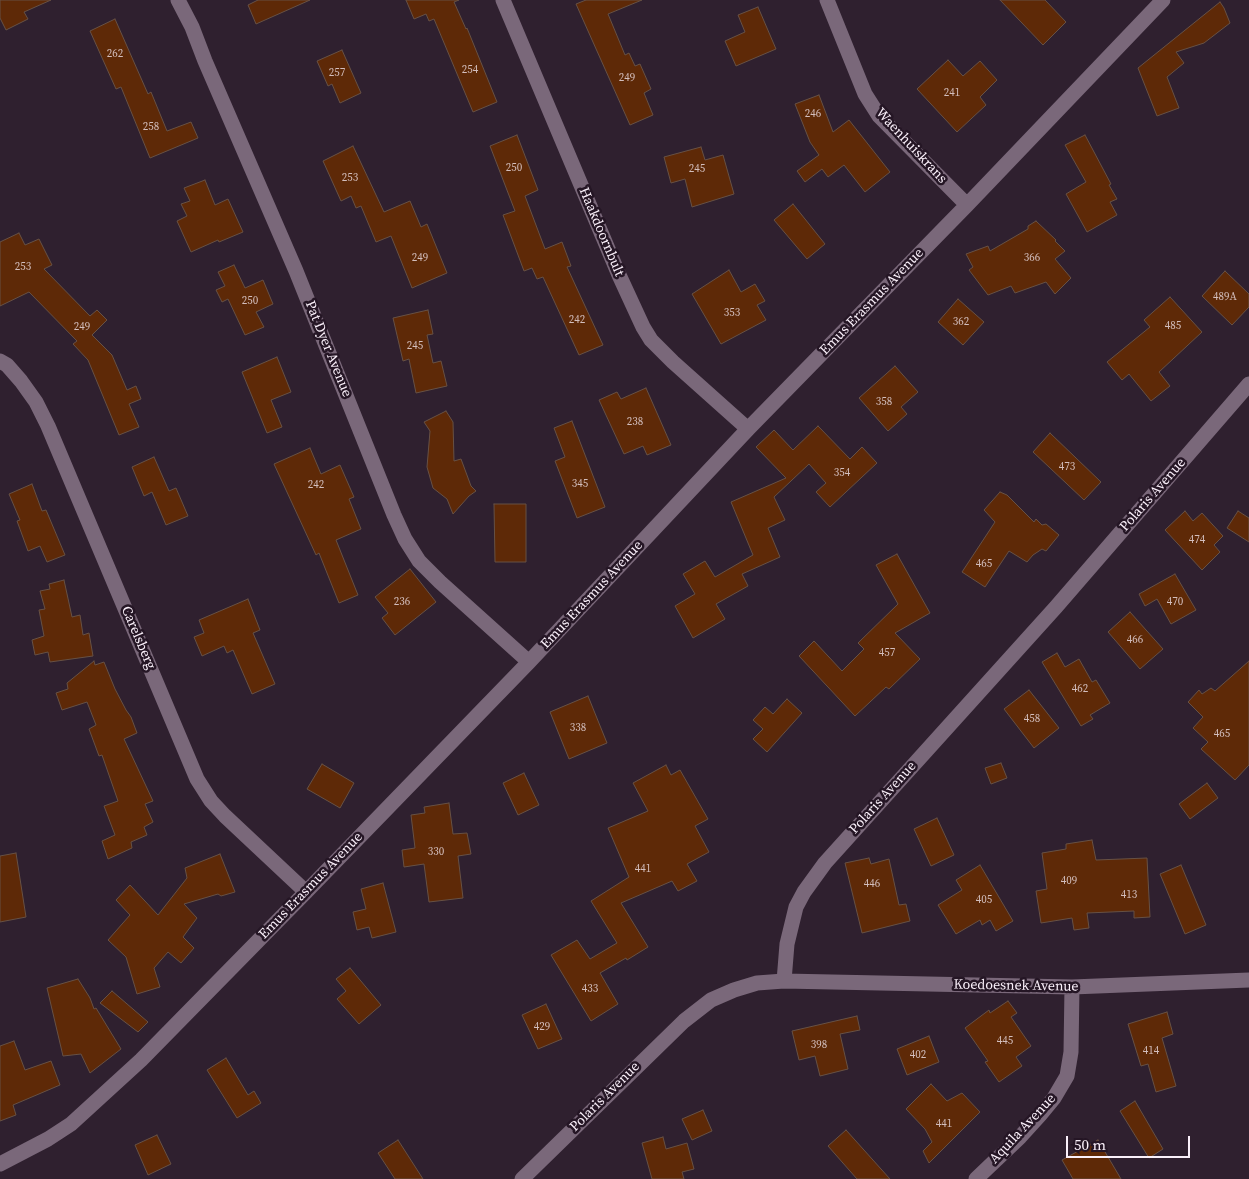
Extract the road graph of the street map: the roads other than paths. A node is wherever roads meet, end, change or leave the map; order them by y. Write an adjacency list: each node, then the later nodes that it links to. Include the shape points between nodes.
1 (178, 0): 9 (street, Pat Dyer Avenue, via 296,272 405,539 419,561)
2 (503, 0): 8 (street, Haakdoornbult, via 643,327 673,362)
3 (827, 0): 5 (street, Waenhuiskrans, via 865,94 880,116)
4 (1163, 0): 5 (street, Emus Erasmus Avenue)
5 (967, 205): 8 (street, Emus Erasmus Avenue)
6 (0, 361): 10 (street, Carelsberg, via 21,381 48,426 197,780 225,816)
7 (1249, 384): 12 (street, Polaris Avenue, via 1056,607 825,862 796,907 787,944)
8 (748, 429): 9 (street, Emus Erasmus Avenue)
9 (529, 662): 10 (street, Emus Erasmus Avenue)
10 (306, 892): 14 (street, Emus Erasmus Avenue, via 141,1060 71,1124)
11 (1249, 980): 13 (street, Koedoesnek Avenue)
12 (784, 981): 13 (street, Koedoesnek Avenue); 15 (street, Polaris Avenue, via 757,982 711,1000 642,1060)
13 (1072, 987): 16 (street, Aquila Avenue, via 1071,1052 1067,1076 1040,1115)
14 (0, 1164)
15 (522, 1179)
16 (976, 1179)

